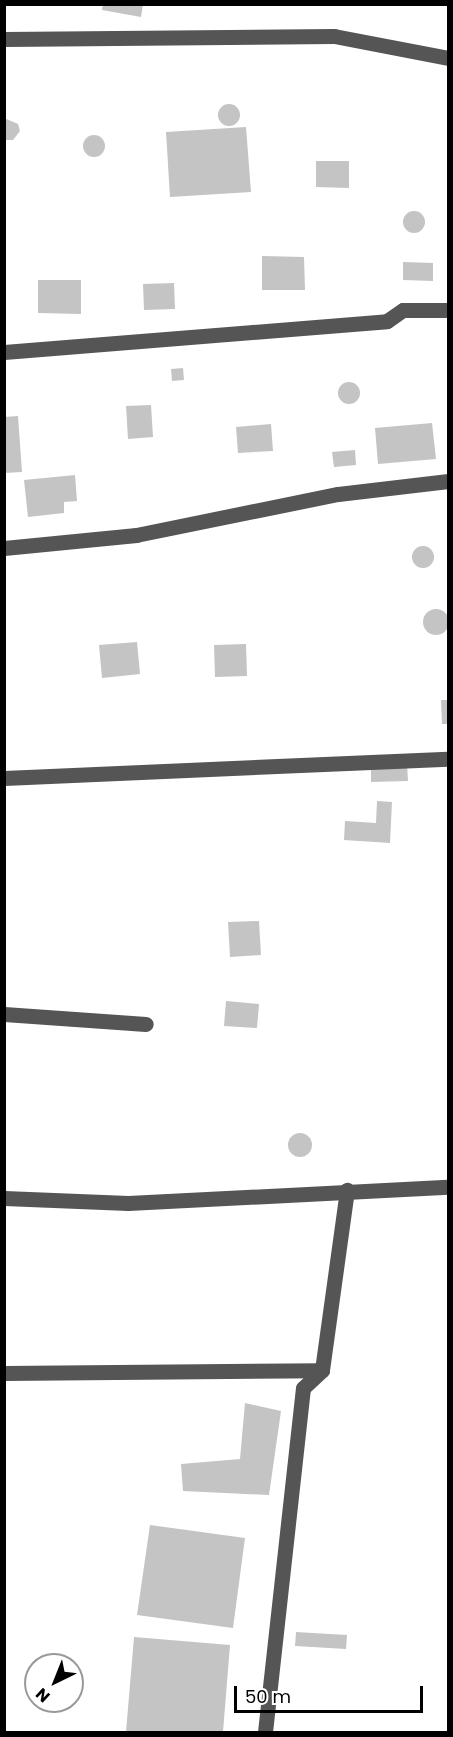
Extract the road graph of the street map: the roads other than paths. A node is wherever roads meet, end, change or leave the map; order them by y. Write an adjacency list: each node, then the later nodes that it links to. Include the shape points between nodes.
1 (4, 39): 2 (street, via 334,36)
2 (448, 58)
3 (448, 310): 4 (street, via 403,310 387,321)
4 (4, 352)
5 (448, 481): 6 (street, via 338,494 136,535)
6 (4, 548)
7 (448, 759): 8 (street)
8 (4, 778)
9 (4, 1014): 10 (street)
10 (146, 1024)
11 (448, 1187): 12 (street)
12 (347, 1190): 13 (street, via 128,1203); 14 (street)
13 (4, 1198)
14 (322, 1370): 15 (street); 16 (street, via 303,1388)
15 (4, 1373)
16 (265, 1732)

